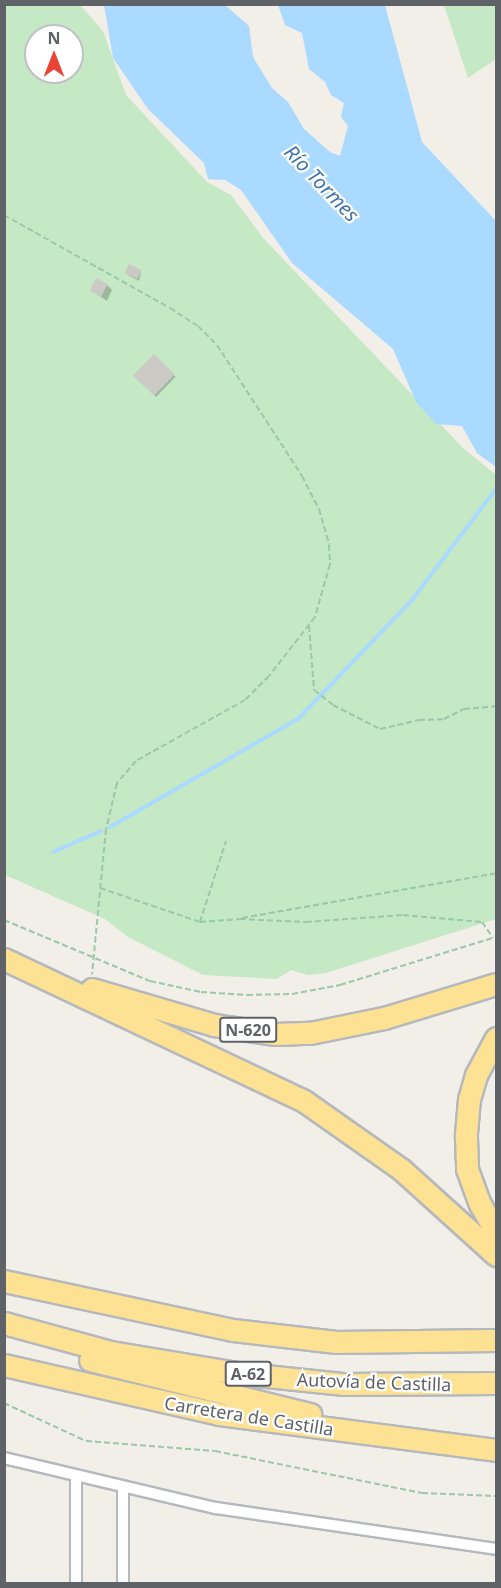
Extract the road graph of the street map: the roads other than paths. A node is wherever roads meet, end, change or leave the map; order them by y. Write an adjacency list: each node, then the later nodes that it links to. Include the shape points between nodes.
1 (4, 953): 3 (highway, N-620, via 90,988 214,1025 275,1034 310,1033 384,1018)
2 (4, 959): 6 (highway, via 304,1101 402,1170)
3 (496, 984)
4 (496, 1038): 5 (highway, via 476,1075 469,1099 466,1137 467,1170)
5 (496, 1232)
6 (496, 1255)
7 (4, 1281): 10 (highway, A-62, via 233,1330 336,1342)
8 (4, 1323): 12 (highway, Autovía de Castilla / A-62, via 111,1352 237,1373 344,1384)
9 (4, 1335): 13 (highway, via 130,1371)
10 (496, 1340)
11 (4, 1365): 13 (highway, Carretera de Castilla, via 219,1414)
12 (496, 1383)
13 (431, 1440): 14 (highway, Carretera de Castilla)
14 (496, 1450)
15 (4, 1458): 16 (street)
16 (76, 1477): 17 (street); 19 (street)
17 (123, 1488): 18 (street, via 216,1508); 20 (street)
18 (496, 1548)
19 (76, 1584)
20 (123, 1584)

